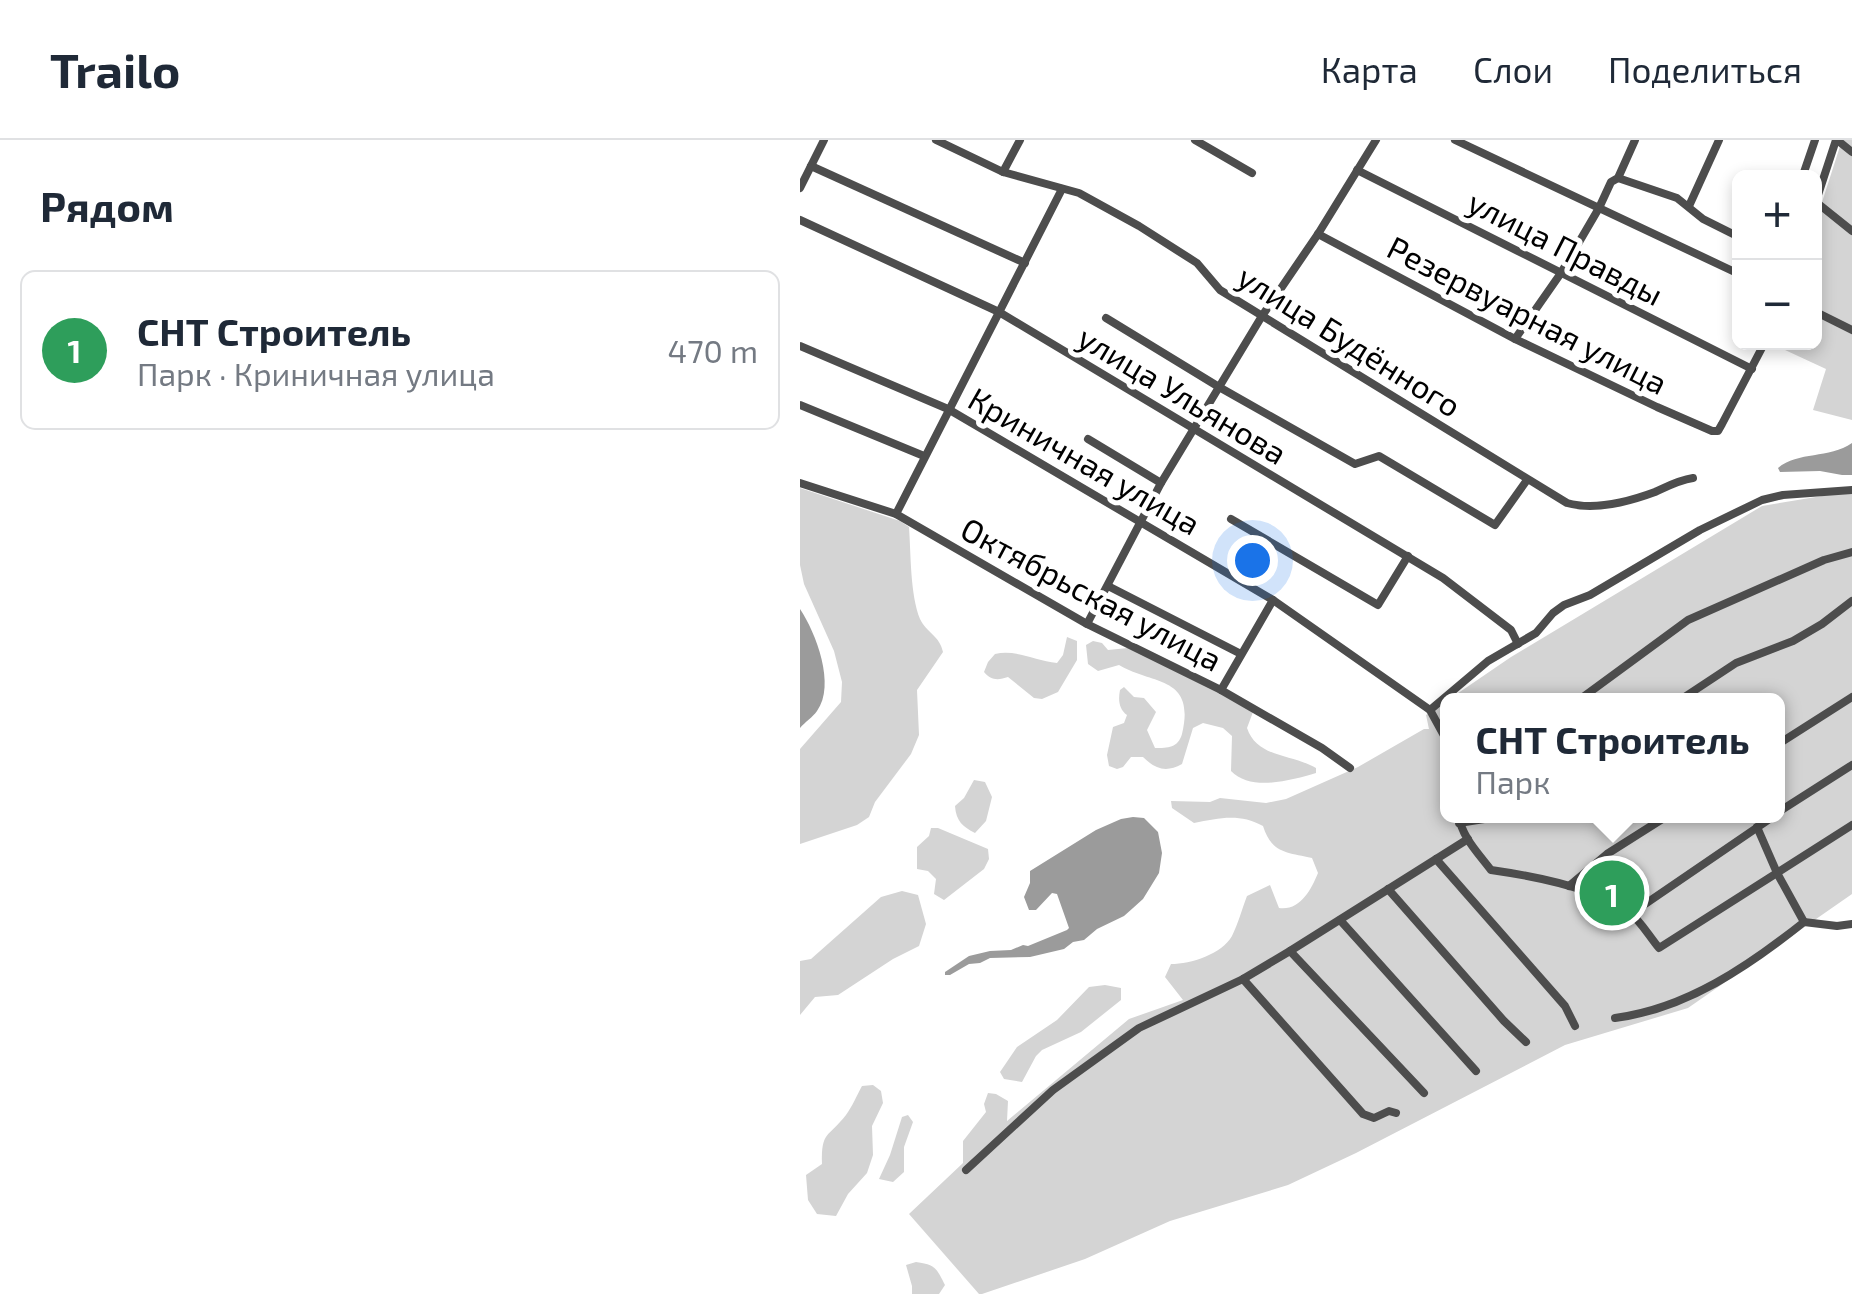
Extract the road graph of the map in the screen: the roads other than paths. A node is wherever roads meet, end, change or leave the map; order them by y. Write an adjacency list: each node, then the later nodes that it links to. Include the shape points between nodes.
1 (824, 140): 12 (street)
2 (936, 140): 15 (street, улица Будённого)
3 (1020, 140): 15 (street)
4 (1196, 140): 16 (street)
5 (1376, 140): 13 (street)
6 (1455, 140): 22 (street)
7 (1635, 140): 17 (street)
8 (1719, 140): 21 (street)
9 (1815, 140): 14 (street)
10 (1836, 140): 11 (street); 18 (street)
11 (1852, 152)
12 (811, 166): 19 (street); 28 (street)
13 (1357, 170): 27 (street); 30 (street, улица Правды)
14 (1805, 170)
15 (1003, 172): 20 (street, улица Будённого)
16 (1252, 173)
17 (1618, 178): 21 (street); 22 (street)
18 (1822, 183)
19 (800, 188)
20 (1062, 189): 28 (street); 33 (street, улица Будённого, via 1197,263 1220,290)
21 (1688, 206): 26 (street)
22 (1599, 208): 29 (street); 30 (street)
23 (1822, 210): 25 (street)
24 (800, 220): 31 (street, улица Ульянова)
25 (1852, 231)
26 (1732, 233)
27 (1318, 234): 33 (street); 36 (street, Резервуарная улица)
28 (1024, 263): 31 (street)
29 (1732, 270)
30 (1561, 273): 36 (street); 39 (street, улица Правды)
31 (999, 312): 42 (street); 43 (street, улица Ульянова)
32 (1822, 315): 35 (street)
33 (1262, 316): 40 (street); 47 (street, улица Будённого)
34 (1106, 318): 40 (street)
35 (1852, 330)
36 (1515, 339): 39 (street, Резервуарная улица, via 1718,431)
37 (800, 346): 42 (street, Криничная улица)
38 (1761, 350): 39 (street)
39 (1752, 369)
40 (1219, 388): 43 (street); 47 (street, via 1354,464 1379,456 1495,525)
41 (800, 405): 45 (street)
42 (948, 408): 45 (street); 53 (street, Криничная улица)
43 (1193, 430): 48 (street); 55 (street, улица Ульянова)
44 (1088, 439): 48 (street)
45 (924, 456): 51 (street)
46 (1694, 478): 47 (street, улица Будённого, via 1626,502 1581,507)
47 (1527, 480)
48 (1162, 482): 53 (street)
49 (800, 483): 51 (street, Октябрьская улица)
50 (1852, 490): 60 (street, via 1783,495 1742,508 1564,606)
51 (896, 514): 59 (street, Октябрьская улица)
52 (1230, 519): 55 (street, via 1378,605)
53 (1142, 521): 56 (street); 57 (street, Криничная улица)
54 (1852, 552): 64 (street, via 1688,620)
55 (1408, 556): 60 (street, улица Ульянова, via 1475,600)
56 (1108, 586): 59 (street); 61 (street)
57 (1273, 600): 61 (street); 68 (street, Криничная улица)
58 (1852, 601): 65 (street, via 1822,624 1736,663)
59 (1087, 624): 62 (street, Октябрьская улица)
60 (1518, 644): 63 (street)
61 (1240, 654): 62 (street)
62 (1221, 690): 72 (street, Октябрьская улица)
63 (1450, 693)
64 (1589, 693)
65 (1691, 693)
66 (1852, 697): 70 (street)
67 (1440, 702): 68 (street)
68 (1430, 710): 69 (street)
69 (1440, 728)
70 (1785, 740)
71 (1852, 765): 73 (street)
72 (1350, 768)
73 (1785, 808)
74 (1461, 823): 79 (street)
75 (1655, 823): 82 (street)
76 (1763, 823): 78 (street)
77 (1852, 825): 81 (street)
78 (1757, 827): 81 (street); 84 (street)
79 (1468, 839): 80 (street); 82 (street, via 1491,870)
80 (1436, 859): 83 (street); 91 (street)
81 (1777, 873): 84 (street, via 1658,948); 86 (street)
82 (1569, 886): 84 (street)
83 (1388, 889): 85 (street); 92 (street)
84 (1632, 913)
85 (1340, 920): 88 (street); 93 (street)
86 (1804, 922): 87 (street); 90 (street, via 1693,995)
87 (1852, 924)
88 (1290, 951): 89 (street); 94 (street)
89 (1243, 978): 95 (street, via 1363,1114); 96 (street, via 1151,1021 1093,1060)
90 (1615, 1018)
91 (1576, 1026)
92 (1526, 1042)
93 (1476, 1071)
94 (1424, 1093)
95 (1396, 1113)
96 (966, 1170)

